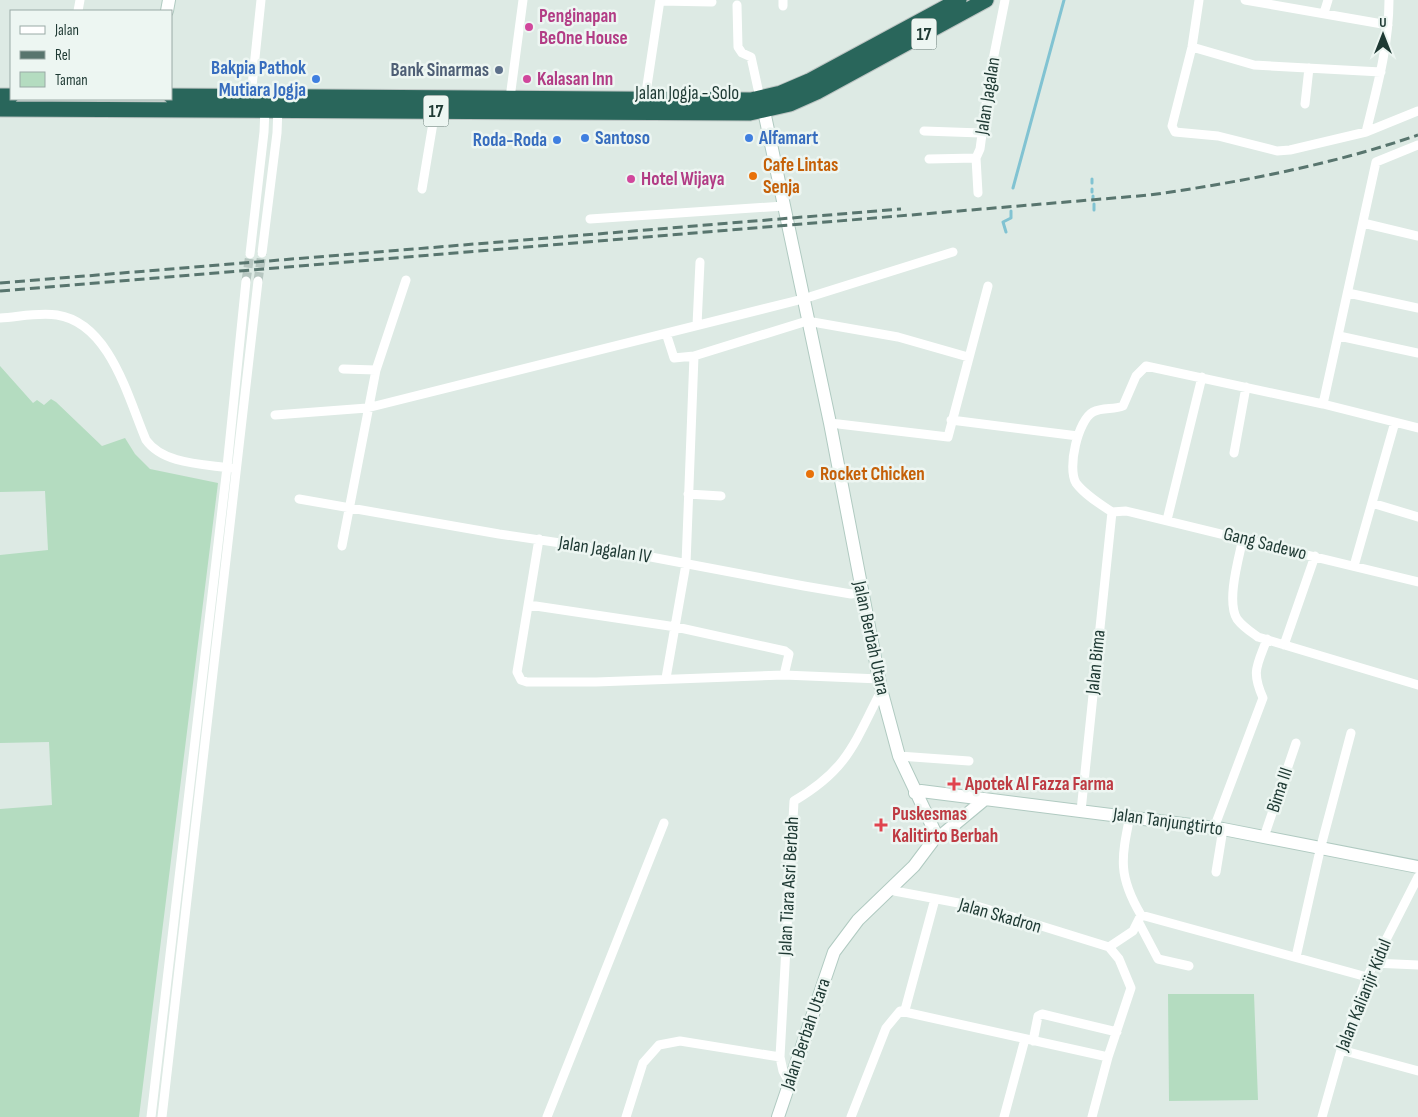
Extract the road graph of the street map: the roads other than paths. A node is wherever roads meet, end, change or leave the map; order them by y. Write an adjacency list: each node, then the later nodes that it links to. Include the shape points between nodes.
1 (261, 0): 22 (street)
2 (523, 0): 20 (street)
3 (660, 0): 11 (street); 21 (street)
4 (959, 0): 24 (highway, Jalan Jogja - Solo / 17)
5 (986, 0): 24 (highway, Jalan Jogja - Solo / 17, via 817,92 790,104)
6 (1004, 0): 30 (street, Jalan Jagalan)
7 (1199, 0): 16 (street)
8 (1246, 0): 12 (street)
9 (1328, 0): 14 (street)
10 (1389, 0): 15 (street)
11 (712, 2)
12 (1279, 2): 14 (street)
13 (737, 5): 24 (street, via 738,47 751,57)
14 (1324, 14): 15 (street)
15 (1388, 25): 18 (street)
16 (1192, 47): 17 (street, via 1246,63); 29 (street, via 1172,126 1175,132 1218,136 1277,151 1314,146)
17 (1308, 68): 18 (street); 23 (street)
18 (1381, 72): 29 (street)
19 (172, 96): 22 (highway, Jalan Jogja - Solo / 17)
20 (510, 98): 21 (highway, Jalan Jogja - Solo / 17); 22 (highway, Jalan Jogja - Solo / 17)
21 (645, 99): 24 (highway, Jalan Jogja - Solo / 17)
22 (267, 102): 25 (highway, Jalan Jogja - Solo / 17); 26 (highway, Jalan Jogja - Solo / 17, via 390,112); 41 (street, via 277,133); 42 (street)
23 (1305, 104)
24 (762, 105): 26 (highway, Jalan Jogja - Solo / 17, via 736,113); 36 (main road, Jalan Berbah Utara)
25 (0, 109)
26 (435, 111): 34 (street)
27 (1418, 111): 29 (street)
28 (924, 131): 30 (street)
29 (1366, 132)
30 (981, 133): 32 (street, Jalan Jagalan)
31 (1418, 145): 38 (street, via 1376,162)
32 (976, 158): 33 (street); 35 (street, Jalan Jagalan)
33 (929, 160)
34 (422, 189)
35 (978, 193)
36 (784, 206): 37 (street); 49 (main road, Jalan Berbah Utara)
37 (590, 219)
38 (1363, 223): 39 (street); 48 (street)
39 (1418, 236)
40 (953, 252): 49 (street)
41 (262, 253)
42 (250, 254)
43 (700, 262): 53 (street)
44 (406, 280): 60 (street)
45 (246, 281): 72 (street)
46 (258, 281): 73 (street)
47 (988, 286): 58 (street)
48 (1348, 293): 50 (street); 55 (street)
49 (803, 299): 52 (main road, Jalan Berbah Utara); 53 (street)
50 (1418, 308)
51 (0, 318): 72 (street, via 58,315 86,327 106,348 151,447 176,459)
52 (807, 321): 57 (street); 58 (street, via 898,336); 68 (main road, Jalan Berbah Utara)
53 (697, 325): 54 (street)
54 (666, 333): 57 (street, via 674,358); 64 (street)
55 (1339, 336): 56 (street); 63 (street)
56 (1418, 354)
57 (694, 356): 74 (street)
58 (968, 357): 66 (street)
59 (343, 369): 60 (street)
60 (376, 370): 64 (street)
61 (1202, 377): 62 (street); 70 (street, via 1146,366 1136,376 1123,406 1093,412 1084,420); 81 (street)
62 (1246, 388): 63 (street); 71 (street)
63 (1324, 404): 67 (street)
64 (367, 408): 65 (street); 78 (street)
65 (275, 415)
66 (951, 420): 68 (street, via 948,435 944,438); 70 (street)
67 (1395, 422): 69 (street); 77 (street)
68 (830, 423): 89 (main road, Jalan Berbah Utara)
69 (1418, 428)
70 (1078, 436): 79 (street, via 1072,464 1076,482 1088,496)
71 (1234, 453)
72 (227, 467): 73 (street); 98 (street)
73 (238, 469): 100 (street)
74 (688, 494): 75 (street); 86 (street)
75 (721, 496)
76 (299, 499): 78 (street, Jalan Jagalan IV)
77 (1372, 503): 80 (street); 87 (street)
78 (349, 508): 83 (street, Jalan Jagalan IV); 84 (street)
79 (1112, 512): 81 (street, Gang Sadewo, via 1126,511); 107 (street, Jalan Bima)
80 (1418, 517)
81 (1167, 520): 82 (street, Gang Sadewo)
82 (1243, 538): 85 (street, Gang Sadewo); 92 (street, via 1233,590 1236,618 1258,637)
83 (539, 540): 86 (street, Jalan Jagalan IV); 90 (street)
84 (342, 546)
85 (1315, 556): 87 (street, Gang Sadewo); 93 (street)
86 (686, 564): 89 (street, Jalan Jagalan IV, via 851,594); 91 (street)
87 (1354, 566): 88 (street, Gang Sadewo)
88 (1418, 582)
89 (861, 592): 96 (main road, Jalan Berbah Utara)
90 (529, 605): 91 (street); 95 (street, via 517,672 522,680 596,682)
91 (676, 627): 94 (street, via 785,651 789,659); 95 (street)
92 (1267, 639): 93 (street); 110 (street, via 1256,669 1256,680 1263,698)
93 (1284, 645): 97 (street)
94 (784, 675): 95 (street); 96 (street)
95 (666, 678)
96 (880, 679): 99 (main road, Jalan Berbah Utara)
97 (1418, 685)
98 (199, 694): 100 (street); 134 (street)
99 (882, 694): 103 (main road, Jalan Berbah Utara); 130 (street, Jalan Tiara Asri Berbah, via 834,773 794,801)
100 (211, 701): 135 (street)
101 (1351, 733): 113 (street)
102 (1296, 743): 112 (street, Bima III)
103 (899, 756): 104 (street); 105 (main road, Jalan Berbah Utara)
104 (969, 761)
105 (915, 793): 106 (main road, Jalan Tanjungtirto, via 921,791); 111 (main road, Jalan Berbah Utara, via 932,824)
106 (984, 800): 107 (main road, Jalan Tanjungtirto); 111 (main road, via 943,834)
107 (1081, 811): 108 (main road, Jalan Tanjungtirto)
108 (1130, 816): 110 (main road, Jalan Tanjungtirto); 119 (street, via 1122,868)
109 (664, 823): 136 (street)
110 (1218, 829): 112 (main road, Jalan Tanjungtirto); 115 (street)
111 (934, 836): 117 (main road, Jalan Berbah Utara, via 914,866)
112 (1264, 837): 113 (main road, Jalan Tanjungtirto)
113 (1321, 846): 114 (main road, Jalan Tanjungtirto); 121 (street)
114 (1418, 867)
115 (1216, 872)
116 (1418, 877): 122 (street, Jalan Kalianjir Kidul)
117 (889, 890): 118 (street, Jalan Skadron); 133 (main road, Jalan Berbah Utara, via 847,932 834,952)
118 (935, 899): 120 (street, Jalan Skadron, via 980,908); 126 (street)
119 (1140, 918): 120 (street, via 1133,931); 121 (street); 124 (street, via 1158,960)
120 (1109, 947): 127 (street, via 1119,959 1131,988)
121 (1296, 957): 125 (street)
122 (1374, 963): 123 (street); 125 (street, Jalan Kalianjir Kidul)
123 (1418, 965)
124 (1189, 966)
125 (1367, 976): 129 (street, Jalan Kalianjir Kidul)
126 (905, 1010): 128 (street); 139 (street, via 896,1014 886,1028)
127 (1117, 1032): 128 (street, via 1042,1014 1038,1016); 131 (street)
128 (1029, 1040): 131 (street); 140 (street)
129 (1341, 1050): 132 (street); 142 (street, Jalan Kalianjir Kidul)
130 (780, 1057): 133 (street, Jalan Tiara Asri Berbah, via 782,1071); 137 (street, via 680,1041 659,1045 643,1063)
131 (1108, 1057): 141 (street)
132 (1418, 1071)
133 (789, 1082): 138 (main road, Jalan Berbah Utara)
134 (151, 1117)
135 (162, 1117)
136 (547, 1117)
137 (626, 1117)
138 (778, 1117)
139 (851, 1117)
140 (1004, 1117)
141 (1092, 1117)
142 (1322, 1117)

